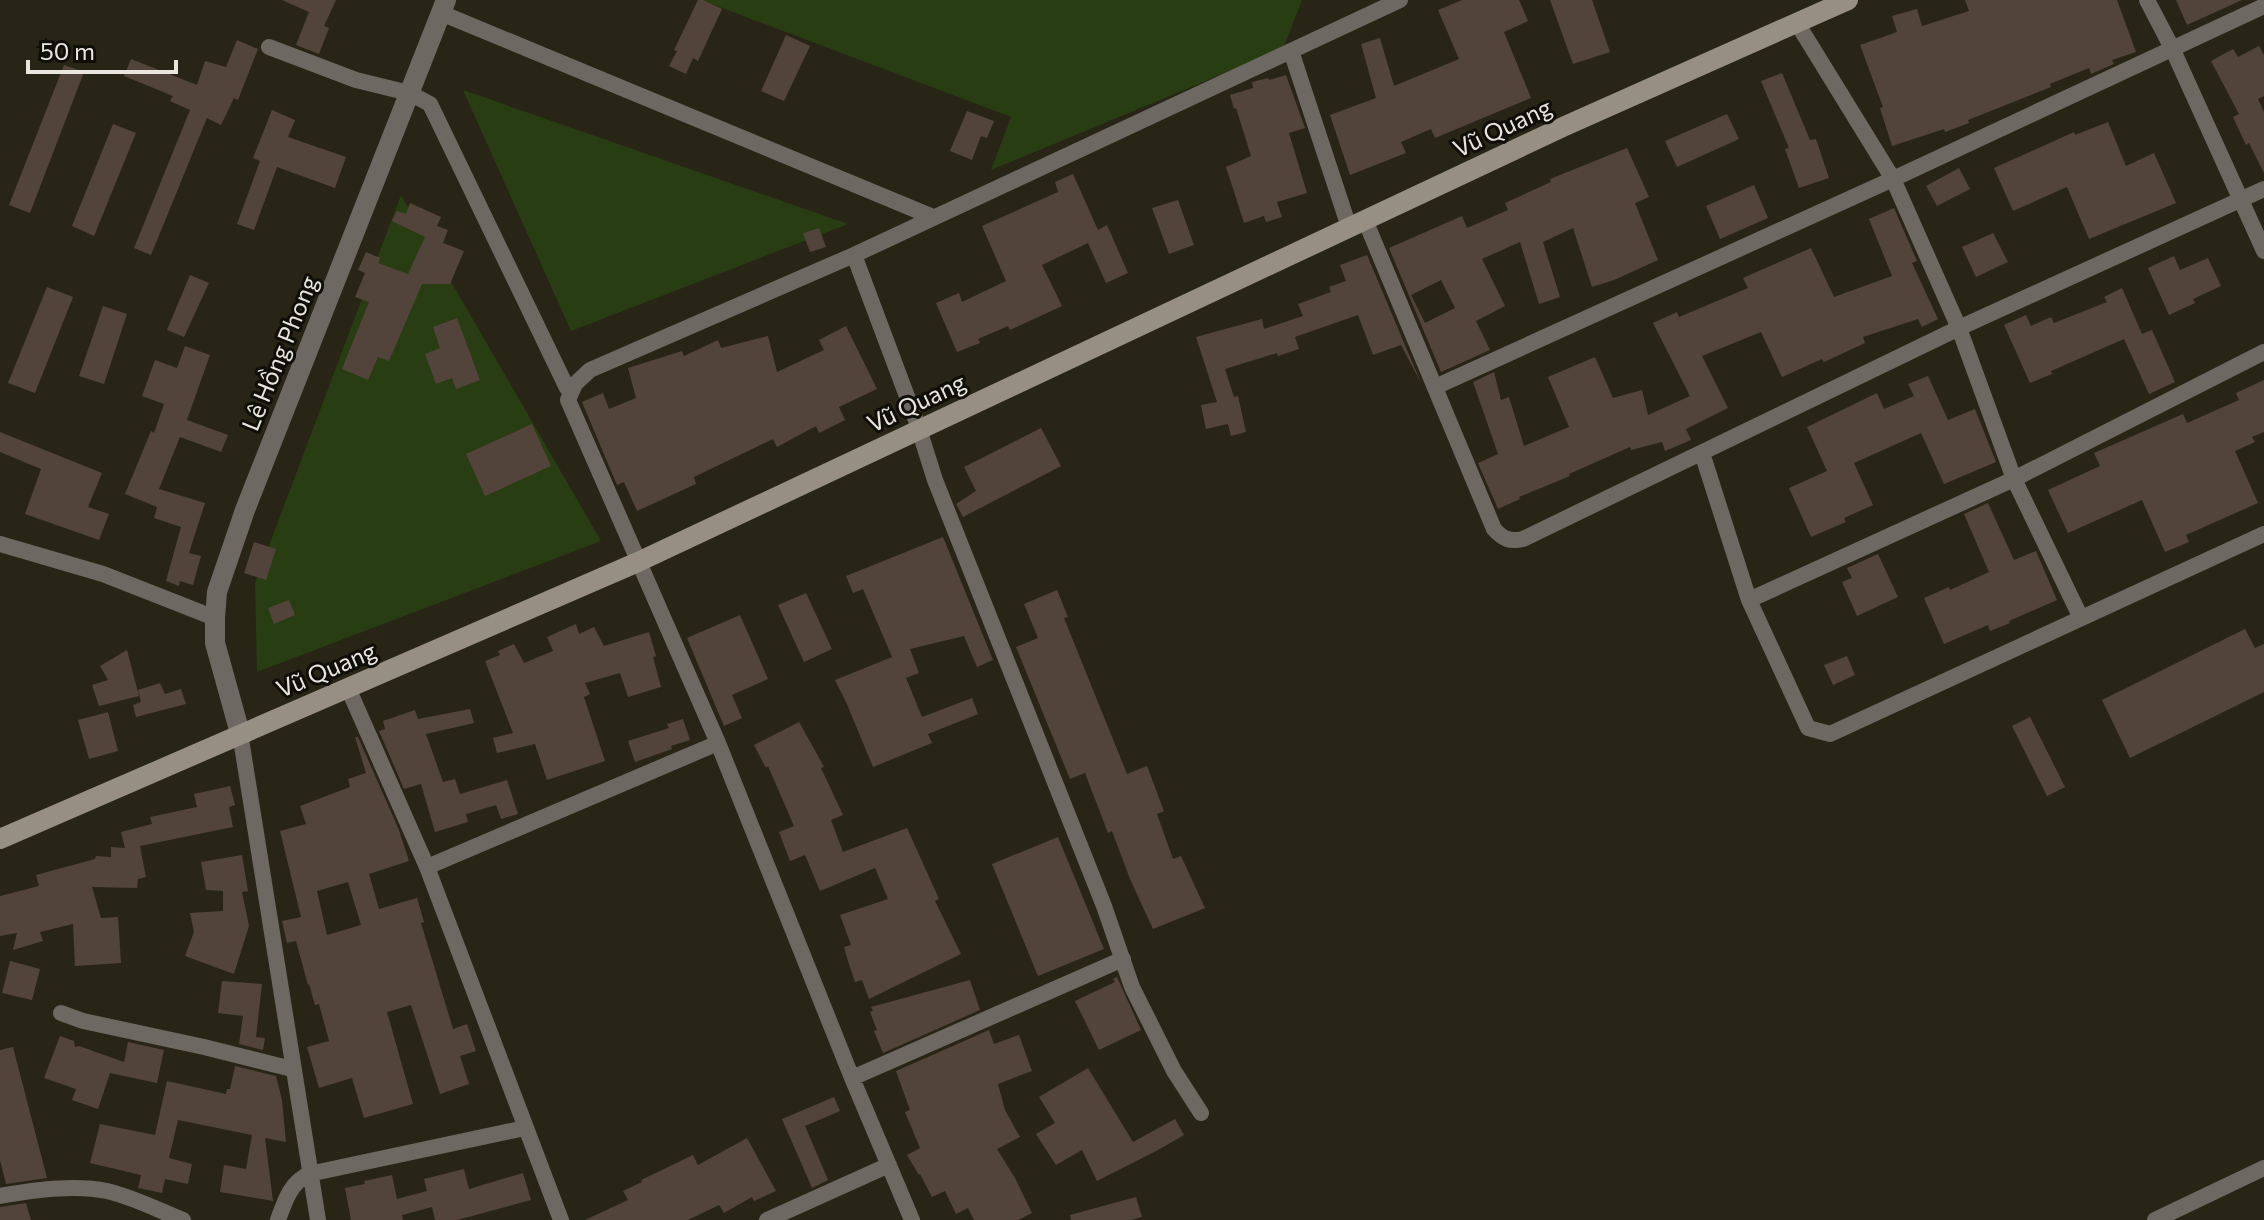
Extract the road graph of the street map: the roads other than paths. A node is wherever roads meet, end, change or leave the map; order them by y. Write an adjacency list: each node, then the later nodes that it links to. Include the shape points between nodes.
1 (1400, 0): 9 (street)
2 (1848, 0): 6 (main road, Vũ Quang)
3 (2147, 0): 8 (street)
4 (444, 6): 10 (street, Lê Hồng Phong); 14 (street)
5 (2264, 6): 8 (street)
6 (1797, 23): 11 (street); 15 (main road, Vũ Quang)
7 (269, 47): 10 (street, via 356,80)
8 (2172, 48): 11 (street); 13 (street)
9 (1291, 51): 14 (street); 15 (street)
10 (409, 93): 20 (street, via 430,104 567,388); 29 (street, Lê Hồng Phong, via 245,510 217,592)
11 (1893, 179): 18 (street); 21 (street)
12 (2264, 189): 13 (street)
13 (2241, 198): 16 (street); 18 (street)
14 (933, 217): 17 (street)
15 (1357, 223): 21 (street); 22 (main road, Vũ Quang)
16 (2264, 251)
17 (854, 255): 20 (street, via 590,370); 22 (street)
18 (1959, 328): 23 (street); 24 (street)
19 (2264, 352): 24 (street)
20 (575, 384): 27 (street, via 568,400)
21 (1435, 387): 23 (street, via 1494,529 1507,540 1523,539)
22 (919, 430): 27 (main road, Vũ Quang); 36 (street)
23 (1702, 453): 28 (street)
24 (2014, 479): 28 (street); 30 (street)
25 (2264, 534): 30 (street)
26 (0, 544): 29 (street, via 103,574)
27 (638, 562): 31 (main road, Vũ Quang); 33 (street)
28 (1749, 600): 30 (street, via 1808,728 1830,734)
29 (215, 618): 32 (street, Lê Hồng Phong, via 215,643)
30 (2081, 618)
31 (348, 688): 32 (main road, Vũ Quang); 35 (street)
32 (240, 733): 34 (main road, Vũ Quang); 38 (street)
33 (718, 743): 35 (street); 39 (street)
34 (0, 839)
35 (427, 867): 41 (street)
36 (1123, 959): 39 (street); 40 (street, via 1158,1042)
37 (61, 1013): 38 (street)
38 (292, 1069): 44 (street)
39 (852, 1078): 42 (street)
40 (1201, 1113)
41 (525, 1128): 44 (street); 49 (street)
42 (889, 1165): 50 (street); 51 (street)
43 (2264, 1168): 52 (street)
44 (309, 1174): 47 (street, via 296,1182); 48 (street)
45 (0, 1196): 46 (street, via 102,1190)
46 (174, 1218)
47 (278, 1220)
48 (318, 1220)
49 (561, 1220)
50 (767, 1220)
51 (912, 1220)
52 (2155, 1220)

